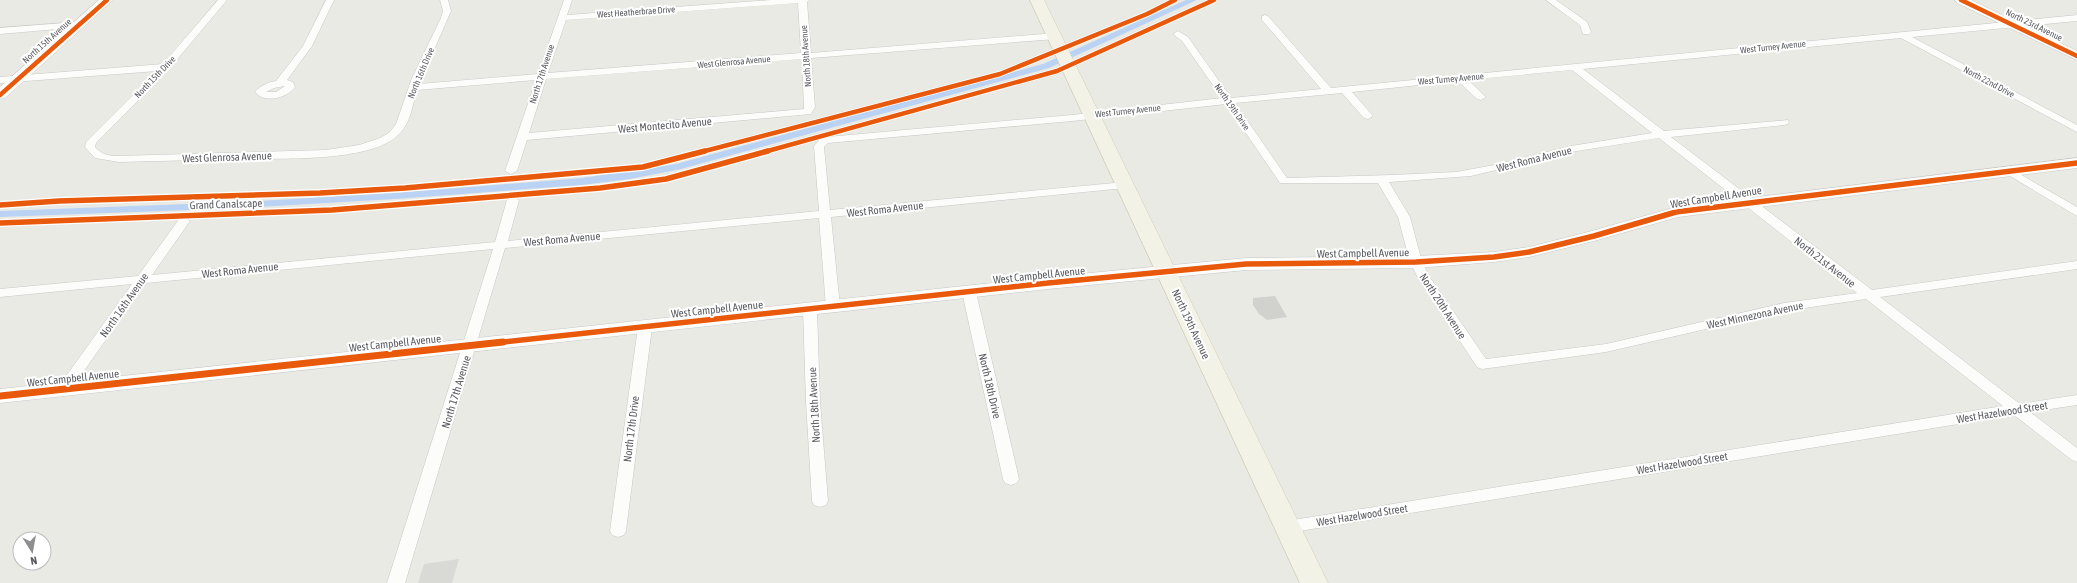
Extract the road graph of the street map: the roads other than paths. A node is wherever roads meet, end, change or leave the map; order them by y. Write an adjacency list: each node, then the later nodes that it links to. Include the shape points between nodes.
1 (107, 0): 15 (street, North 15th Avenue)
2 (223, 0): 23 (street, North 15th Drive)
3 (330, 0): 29 (street, via 307,46)
4 (444, 0): 30 (street, North 16th Drive, via 447,11 445,18)
5 (568, 0): 11 (street, North 17th Avenue)
6 (802, 0): 7 (street, West Heatherbrae Drive); 11 (street, West Heatherbrae Drive); 21 (street, North 18th Avenue)
7 (806, 0)
8 (1037, 0): 20 (main road, North 19th Avenue)
9 (1550, 0): 17 (street, via 1584,24)
10 (1961, 0): 14 (street, North 23rd Avenue)
11 (561, 18): 25 (street, North 17th Avenue)
12 (1265, 18): 32 (street)
13 (2077, 18): 14 (street, West Turney Avenue)
14 (2012, 24): 19 (street, West Turney Avenue); 22 (street, North 23rd Avenue)
15 (78, 25): 16 (street); 26 (street, North 15th Avenue)
16 (0, 31)
17 (1586, 32)
18 (1178, 34): 35 (street, North 19th Drive, via 1185,40)
19 (1902, 35): 24 (street, West Turney Avenue); 40 (street, North 22nd Drive)
20 (1056, 36): 21 (street, West Glenrosa Avenue); 37 (main road, North 19th Avenue)
21 (806, 56): 25 (street, West Glenrosa Avenue); 36 (street, North 18th Avenue, via 810,107)
22 (2077, 56)
23 (166, 67): 26 (street); 44 (street, North 15th Drive, via 91,142)
24 (1574, 67): 27 (street, West Turney Avenue); 41 (street, North 21st Avenue)
25 (541, 77): 30 (street, West Glenrosa Avenue); 42 (street, North 17th Avenue)
26 (18, 79): 28 (street); 33 (street, North 15th Avenue)
27 (1461, 79): 31 (street, West Turney Avenue); 34 (street)
28 (0, 80)
29 (280, 83)
30 (413, 87): 43 (street, North 16th Drive, via 399,129 384,139)
31 (1344, 90): 32 (street, West Turney Avenue); 38 (street)
32 (1328, 91): 35 (street, West Turney Avenue)
33 (0, 95)
34 (1482, 97)
35 (1228, 101): 37 (street, West Turney Avenue); 49 (street, North 19th Drive)
36 (807, 112): 42 (street, West Montecito Avenue)
37 (1092, 115): 50 (main road, North 19th Avenue); 54 (street, West Turney Avenue, via 824,141 819,146)
38 (1368, 116)
39 (1784, 122): 41 (street, West Roma Avenue)
40 (2077, 128)
41 (1663, 135): 48 (street, West Roma Avenue, via 1570,150 1457,175); 52 (street, North 21st Avenue)
42 (522, 137): 46 (street, North 17th Avenue)
43 (361, 148): 44 (street, West Glenrosa Avenue, via 316,154 119,159 106,159)
44 (93, 153)
45 (2077, 163): 47 (street, West Campbell Avenue)
46 (511, 171)
47 (2009, 172): 52 (street, West Campbell Avenue); 53 (street)
48 (1382, 180): 49 (street, West Roma Avenue); 57 (street, North 20th Avenue, via 1404,217)
49 (1284, 181)
50 (1125, 185): 54 (street, West Roma Avenue); 59 (main road, North 19th Avenue)
51 (514, 200): 56 (street, North 17th Avenue)
52 (1748, 202): 57 (street, West Campbell Avenue, via 1676,212 1529,252); 63 (street, North 21st Avenue)
53 (2077, 212)
54 (825, 214): 56 (street, West Roma Avenue); 64 (street)
55 (184, 221): 60 (street, North 16th Avenue)
56 (501, 245): 60 (street, West Roma Avenue); 67 (street, North 17th Avenue)
57 (1416, 262): 59 (street, West Campbell Avenue, via 1265,263); 68 (street, North 20th Avenue, via 1442,306)
58 (2077, 265): 63 (street, West Minnezona Avenue)
59 (1167, 272): 61 (street, West Campbell Avenue); 76 (main road, North 19th Avenue)
60 (142, 280): 62 (street, West Roma Avenue); 69 (street, North 16th Avenue)
61 (969, 292): 64 (street, West Campbell Avenue); 74 (street, North 18th Drive)
62 (0, 293)
63 (1867, 295): 68 (street, West Minnezona Avenue, via 1784,307 1606,348); 72 (street, North 21st Avenue)
64 (833, 307): 65 (street, West Campbell Avenue)
65 (810, 309): 66 (street, West Campbell Avenue); 75 (street, North 18th Avenue)
66 (645, 327): 67 (street, West Campbell Avenue); 77 (street, North 17th Drive)
67 (471, 345): 69 (street, West Campbell Avenue); 78 (street, North 17th Avenue)
68 (1482, 364)
69 (64, 389): 70 (street, West Campbell Avenue)
70 (0, 396)
71 (2077, 400): 72 (street, West Hazelwood Street)
72 (2018, 410): 73 (street, North 21st Avenue); 76 (street, West Hazelwood Street)
73 (2077, 456)
74 (1011, 479)
75 (820, 501)
76 (1287, 527): 79 (main road, North 19th Avenue)
77 (618, 531)
78 (396, 583)
79 (1314, 583)

